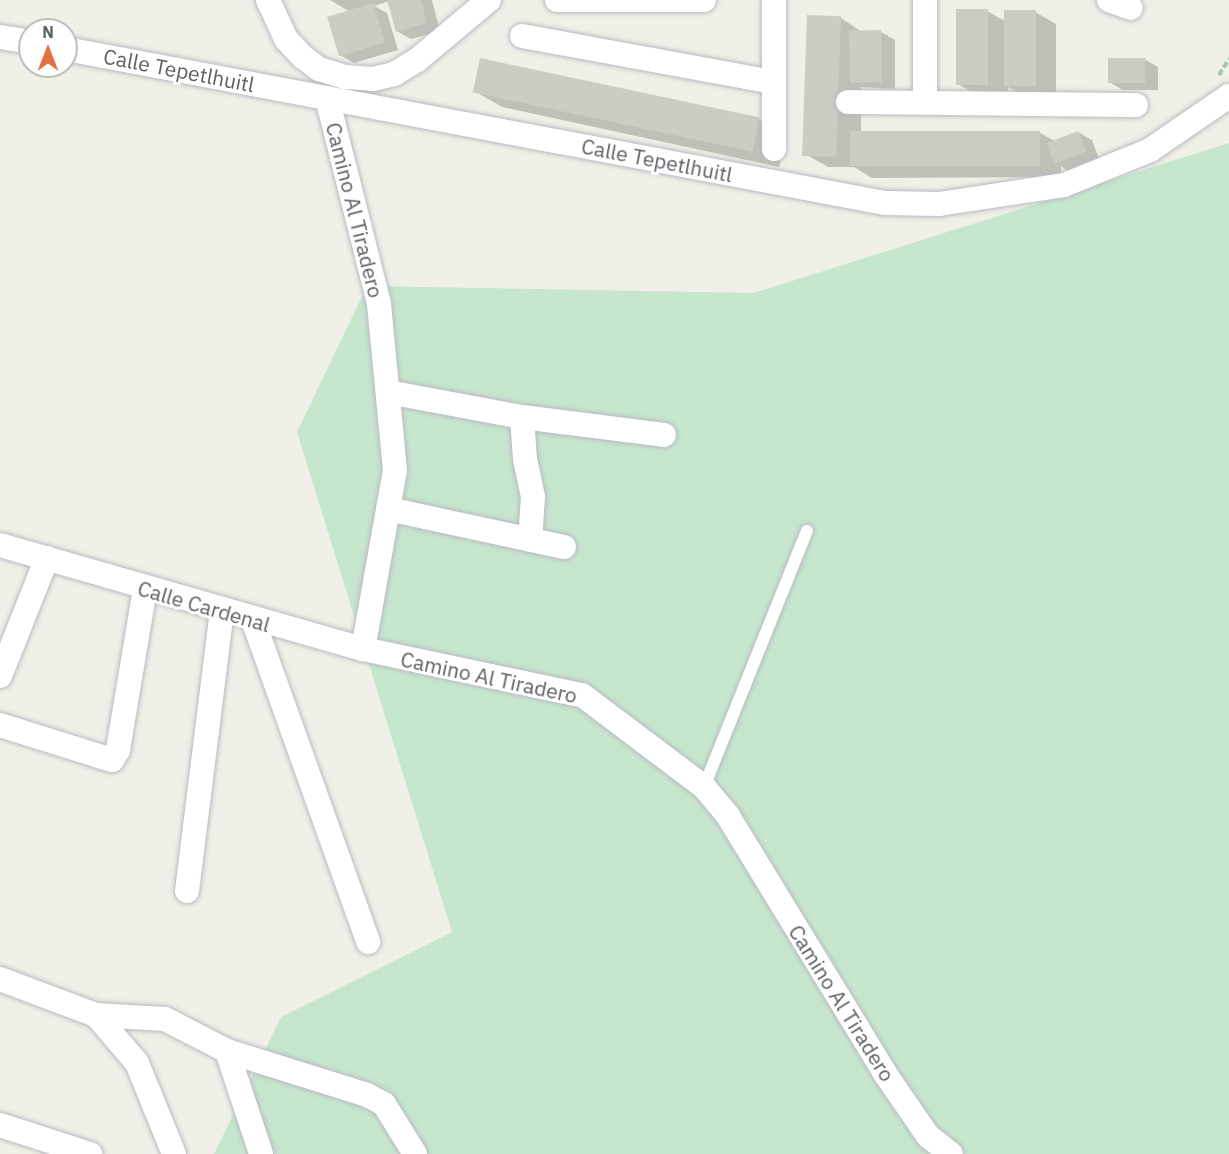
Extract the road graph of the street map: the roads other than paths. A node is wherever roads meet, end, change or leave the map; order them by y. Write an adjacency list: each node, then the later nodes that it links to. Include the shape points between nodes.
1 (268, 0): 2 (street, via 286,39 303,57 319,69 373,79 394,74 416,61)
2 (489, 0)
3 (556, 0): 4 (street)
4 (704, 0)
5 (774, 0): 11 (street)
6 (926, 0): 14 (street)
7 (0, 36): 9 (street)
8 (522, 36): 11 (street)
9 (18, 40)
10 (78, 51): 13 (street, Calle Tepetlhuitl)
11 (772, 82): 17 (street)
12 (1229, 96): 13 (street, Calle Tepetlhuitl, via 1150,150 1064,185 939,204 885,203)
13 (327, 98): 18 (street, Camino Al Tiradero, via 379,304)
14 (925, 101): 15 (street); 16 (street)
15 (848, 102)
16 (1136, 105)
17 (774, 149)
18 (388, 392): 19 (street); 21 (street, Camino Al Tiradero, via 395,470)
19 (522, 417): 20 (street); 23 (street, via 533,497)
20 (664, 435)
21 (388, 509): 23 (street); 30 (street, Camino Al Tiradero)
22 (807, 531): 33 (lane)
23 (530, 540): 25 (street)
24 (0, 545): 26 (street, Calle Cardenal)
25 (564, 547)
26 (47, 558): 27 (street, Calle Cardenal); 31 (street)
27 (145, 588): 28 (street, Calle Cardenal); 32 (street, via 118,750 112,760)
28 (222, 611): 29 (street, Calle Cardenal); 34 (street)
29 (253, 621): 30 (street, Calle Cardenal); 35 (street)
30 (363, 650): 33 (street, Camino Al Tiradero, via 582,695)
31 (0, 676)
32 (0, 725)
33 (704, 787): 45 (street, Camino Al Tiradero, via 728,816 884,1072 928,1136)
34 (186, 891)
35 (368, 942)
36 (0, 979): 37 (street)
37 (96, 1016): 38 (street, via 165,1019); 40 (street, via 137,1063)
38 (226, 1051): 43 (street); 44 (street, via 367,1095 384,1104)
39 (6, 1127): 41 (street); 42 (street)
40 (166, 1152)
41 (23, 1154)
42 (90, 1154)
43 (261, 1154)
44 (416, 1154)
45 (951, 1154)

